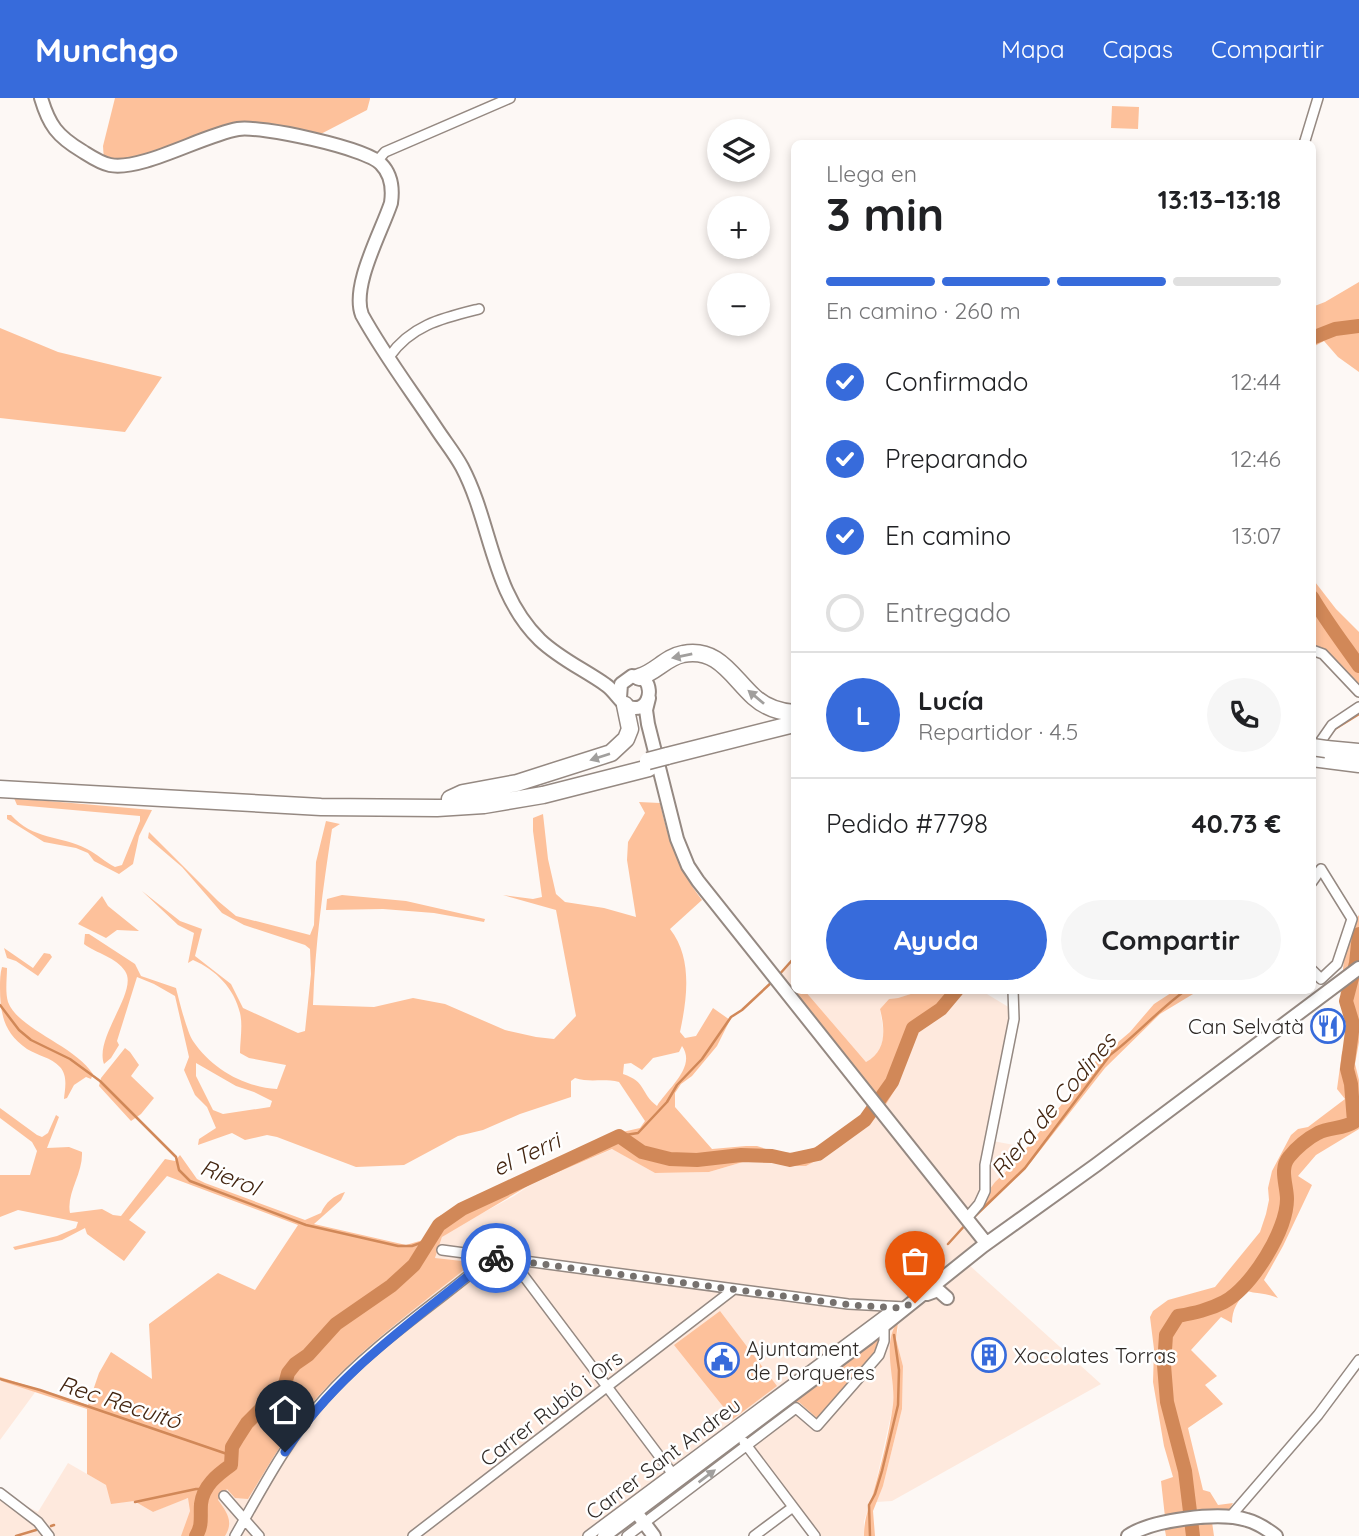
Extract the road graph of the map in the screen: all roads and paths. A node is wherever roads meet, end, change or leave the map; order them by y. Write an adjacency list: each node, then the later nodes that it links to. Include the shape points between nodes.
1 (41, 98): 5 (main road, via 57,133 112,166 131,165 244,128 272,130)
2 (510, 98): 5 (street, via 385,152)
3 (1318, 98): 4 (street)
4 (1305, 140)
5 (378, 160): 7 (main road, via 390,179 391,204 360,286 359,302 362,315)
6 (479, 309): 7 (street, via 418,328)
7 (389, 357): 10 (main road, via 462,466 504,589 520,617 543,643)
8 (1316, 651): 11 (street)
9 (631, 678): 10 (main road); 12 (main road, via 648,684); 13 (main road, via 619,688); 15 (highway, one-way to 9, via 764,704 727,667 699,653 681,654)
10 (599, 680): 13 (main road)
11 (1359, 692)
12 (649, 698): 13 (main road, via 643,705); 16 (main road)
13 (626, 703): 16 (main road); 27 (highway, one-way to 27, via 630,729 611,753)
14 (1359, 707): 20 (street, via 1332,725)
15 (791, 712)
16 (648, 724): 36 (main road, via 688,866)
17 (791, 725): 21 (highway)
18 (791, 733): 21 (highway)
19 (1359, 752): 20 (highway)
20 (1316, 757): 22 (highway); 24 (highway)
21 (668, 760): 23 (highway)
22 (1359, 761)
23 (649, 765): 26 (highway, via 543,795 437,808 333,807); 27 (highway, via 526,790)
24 (1359, 771)
25 (0, 782): 27 (highway)
26 (0, 789)
27 (450, 799)
28 (1316, 876): 31 (street, via 1321,869 1352,919 1337,964)
29 (1359, 968): 32 (main road)
30 (1316, 974): 31 (street)
31 (1321, 979): 32 (street)
32 (1329, 991): 34 (main road)
33 (1013, 994): 36 (street, via 1014,1019 985,1165 985,1191)
34 (1096, 1166): 35 (main road); 37 (main road)
35 (1039, 1213): 37 (main road, via 994,1242); 42 (main road)
36 (970, 1222): 37 (main road)
37 (986, 1241): 42 (main road)
38 (442, 1250): 39 (street)
39 (491, 1257): 40 (street); 62 (street, via 382,1344 325,1398 300,1428)
40 (512, 1259): 41 (street); 43 (street)
41 (531, 1262): 43 (street); 44 (street)
42 (961, 1269): 46 (main road, via 942,1283); 49 (main road)
43 (528, 1280): 53 (street)
44 (709, 1286): 45 (street); 48 (street)
45 (734, 1289): 47 (street); 48 (street, Carrer Rubió i Ors)
46 (942, 1292): 49 (main road, via 934,1290); 50 (main road)
47 (852, 1305): 49 (street); 51 (street, via 866,1314)
48 (710, 1307): 53 (street, Carrer Rubió i Ors)
49 (899, 1308): 51 (main road)
50 (884, 1330): 51 (main road); 54 (street, via 878,1355 817,1426 796,1408)
51 (866, 1334): 54 (main road); 55 (street, Carrer Sant Andreu)
52 (1359, 1360): 58 (street, via 1328,1404)
53 (608, 1387): 55 (street); 68 (street, Carrer Rubió i Ors)
54 (743, 1440): 59 (street); 60 (main road); 64 (street, one-way to 54)
55 (672, 1473): 69 (street, Carrer Sant Andreu)
56 (0, 1493): 65 (street)
57 (224, 1496): 62 (street)
58 (1247, 1497): 61 (street); 63 (street)
59 (793, 1507): 73 (street); 74 (street)
60 (636, 1512): 64 (main road); 70 (main road)
61 (1226, 1517): 63 (main road); 75 (main road, via 1164,1522)
62 (244, 1520): 66 (street); 67 (street)
63 (1251, 1522): 76 (main road)
64 (644, 1523): 71 (street); 72 (main road)
65 (49, 1536)
66 (234, 1536)
67 (259, 1536)
68 (414, 1536)
69 (587, 1536)
70 (604, 1536)
71 (627, 1536)
72 (654, 1536)
73 (754, 1536)
74 (814, 1536)
75 (1128, 1536)
76 (1276, 1536)

